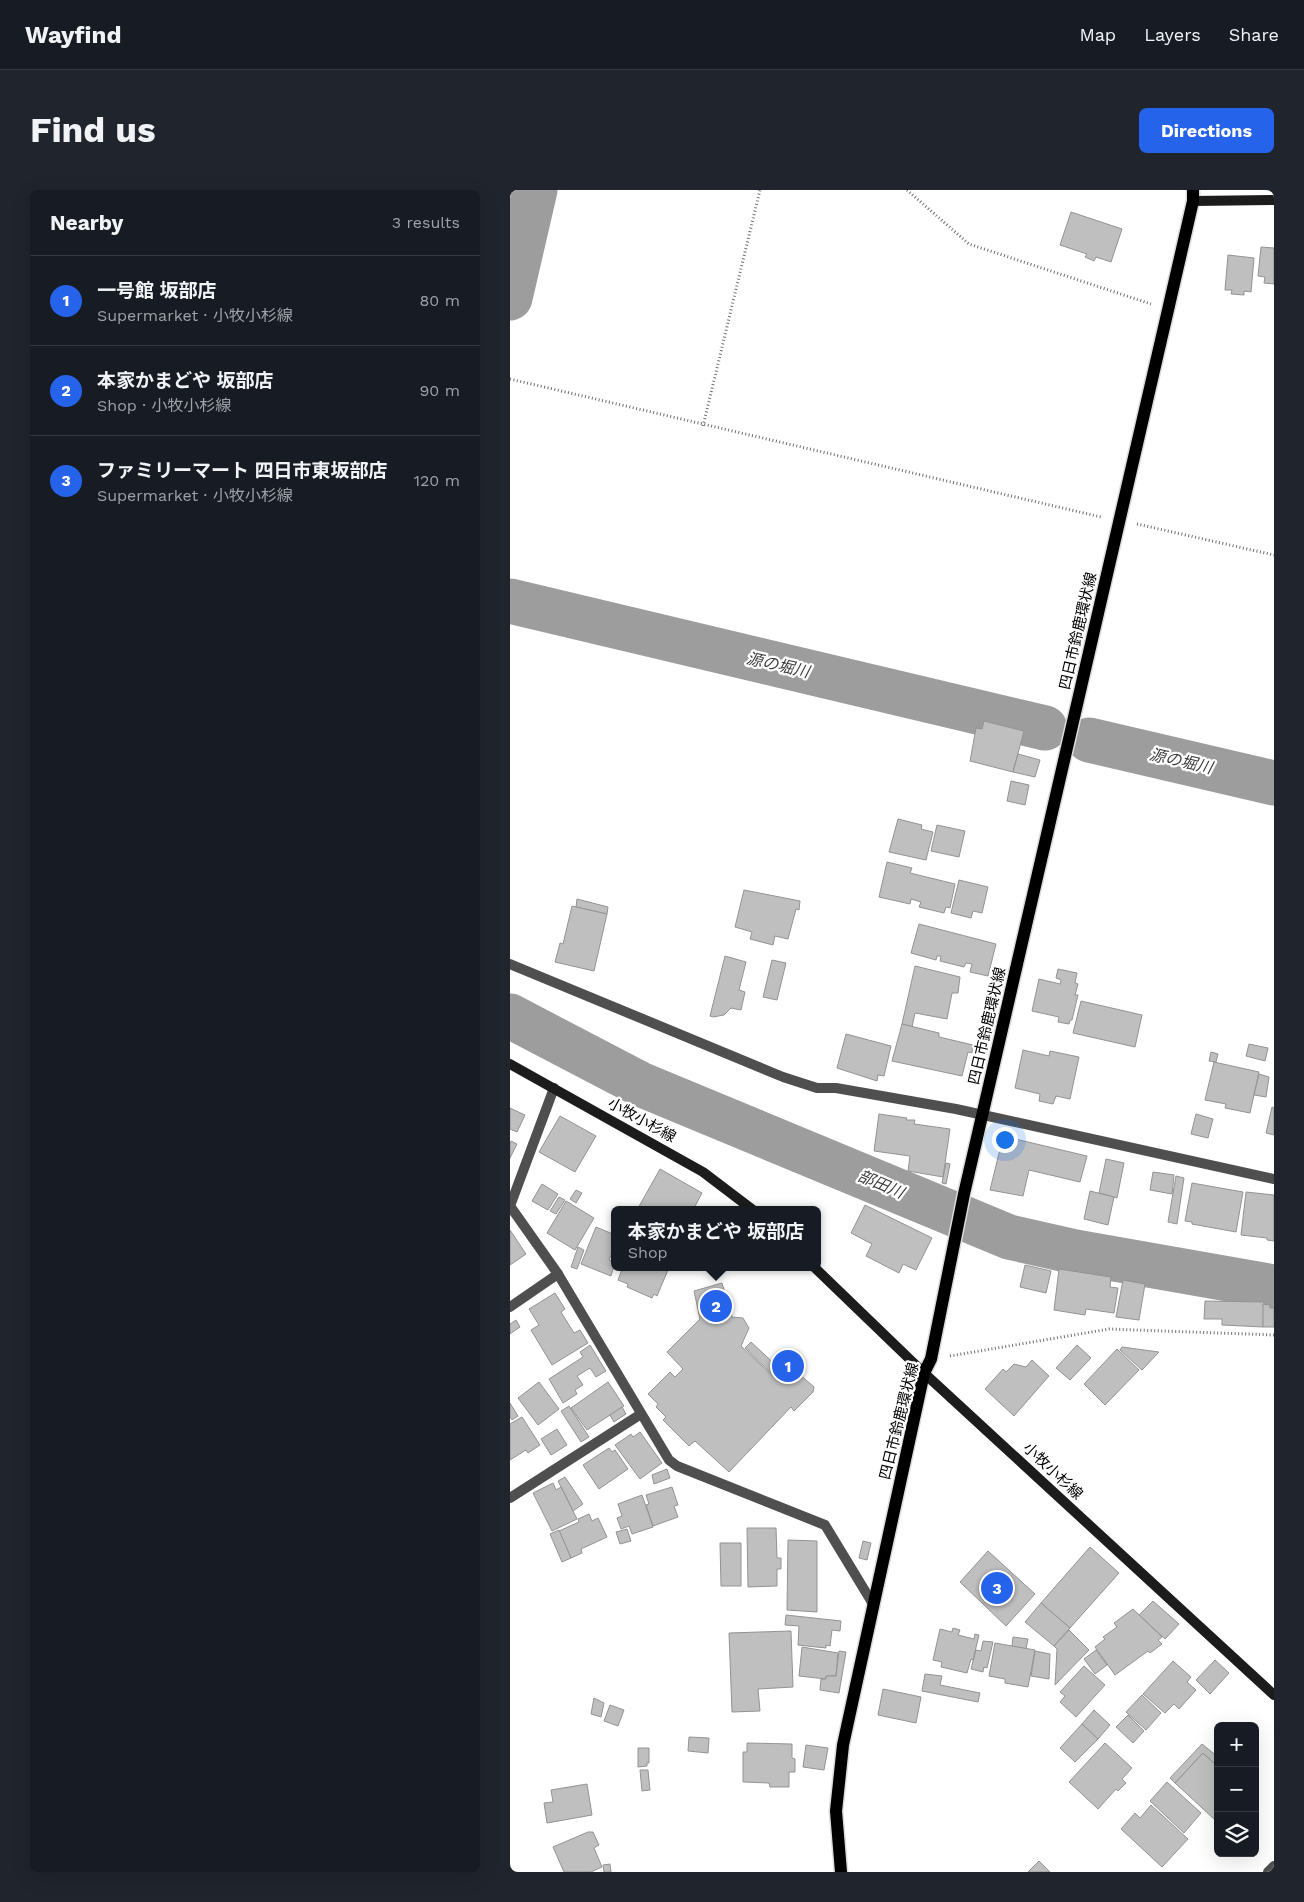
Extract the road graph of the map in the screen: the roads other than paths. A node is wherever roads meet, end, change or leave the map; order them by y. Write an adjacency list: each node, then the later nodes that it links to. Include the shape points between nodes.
1 (1193, 195): 2 (main road); 6 (main road, 四日市鈴鹿環状線)
2 (1274, 200)
3 (510, 964): 6 (street, via 783,1077 817,1088 836,1088)
4 (510, 1064): 5 (main road, 小牧小杉線)
5 (554, 1088): 8 (street); 9 (main road, 小牧小杉線, via 703,1172)
6 (983, 1115): 7 (street); 13 (main road, 四日市鈴鹿環状線, via 931,1359)
7 (1274, 1179)
8 (510, 1206): 11 (street)
9 (748, 1206)
10 (818, 1271): 13 (main road, 小牧小杉線)
11 (558, 1274): 12 (street); 14 (street)
12 (510, 1307)
13 (924, 1372): 16 (main road, 四日市鈴鹿環状線); 17 (main road, 小牧小杉線)
14 (641, 1414): 15 (street); 16 (street, via 669,1460 677,1466 825,1525)
15 (510, 1498)
16 (873, 1604): 19 (main road, 四日市鈴鹿環状線, via 843,1745 836,1811)
17 (1274, 1695)
18 (1274, 1866): 20 (street)
19 (841, 1872)
20 (1268, 1872)

